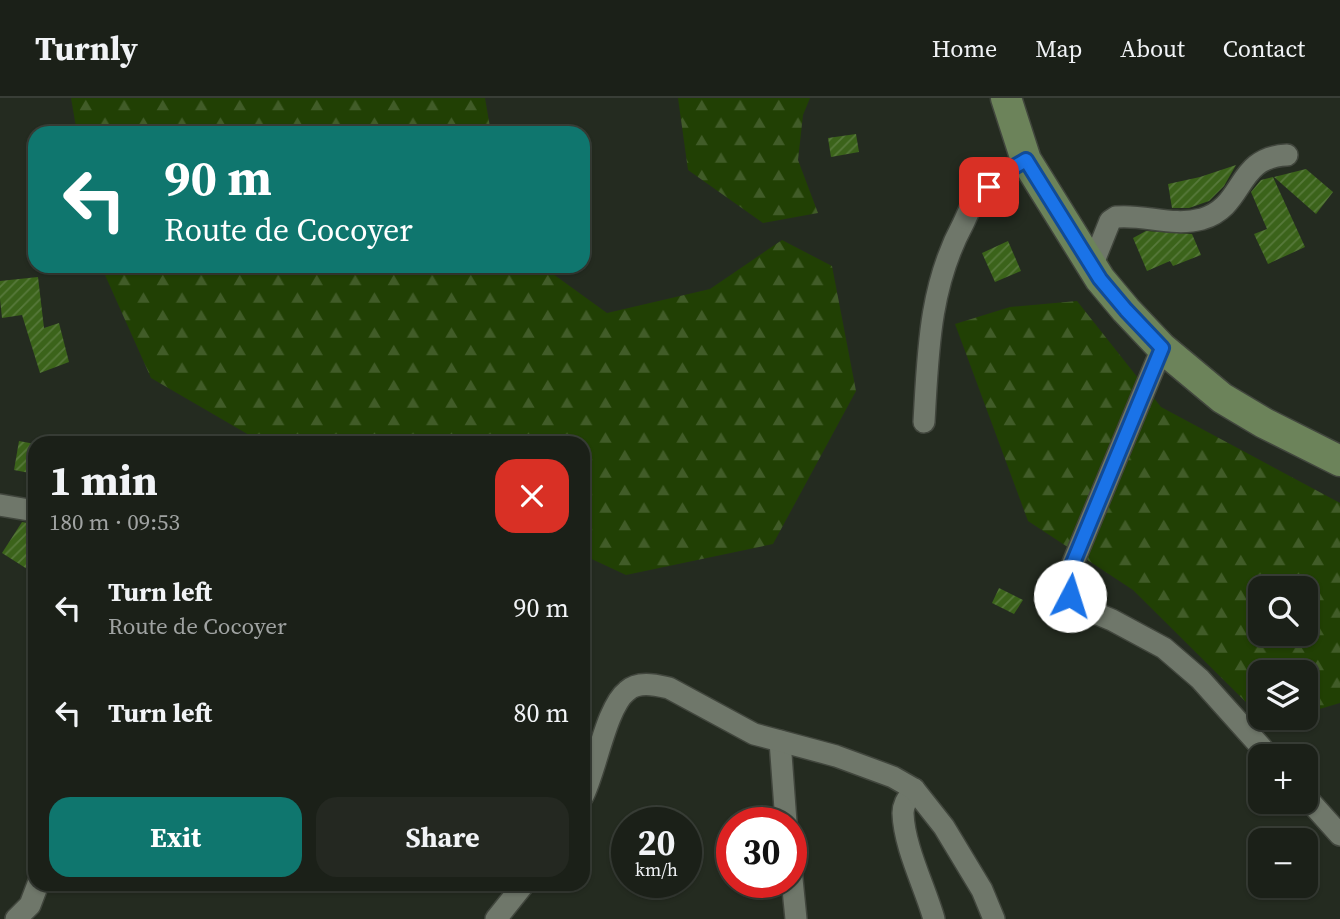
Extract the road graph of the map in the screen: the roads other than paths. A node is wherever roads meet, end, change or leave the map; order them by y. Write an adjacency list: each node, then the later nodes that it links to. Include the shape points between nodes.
1 (1006, 98): 3 (main road)
2 (1287, 155): 4 (street, via 1273,155 1252,167 1224,209 1202,219 1180,222 1116,217 1110,221)
3 (1026, 160): 4 (main road); 6 (street, via 1002,174 975,200 955,238 930,324)
4 (1092, 266): 5 (main road)
5 (1162, 348): 7 (main road, via 1222,398); 11 (street, via 1068,575 1070,596 1076,605 1164,648 1200,679)
6 (924, 422)
7 (1339, 458)
8 (0, 505): 9 (street)
9 (28, 511)
10 (780, 741): 12 (street, via 754,734 668,688 639,685 624,693 613,713); 13 (street, via 836,756); 14 (street)
11 (1258, 744)
12 (590, 777)
13 (915, 789): 23 (street, via 905,801 903,813); 24 (street, via 944,827)
14 (785, 807)
15 (1318, 810): 16 (street)
16 (1340, 835)
17 (35, 891): 20 (street, via 30,905)
18 (518, 891): 21 (street)
19 (794, 898): 22 (street)
20 (16, 919)
21 (496, 919)
22 (796, 919)
23 (934, 919)
24 (994, 919)

